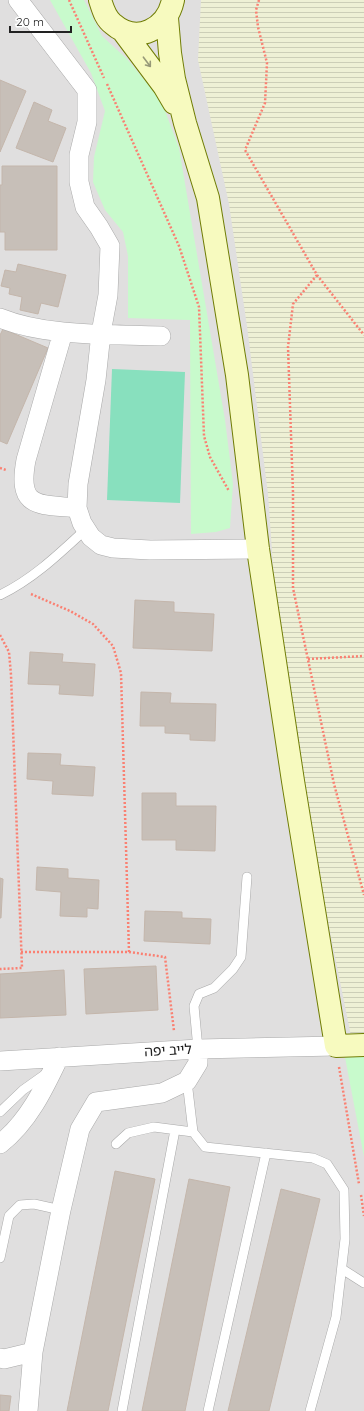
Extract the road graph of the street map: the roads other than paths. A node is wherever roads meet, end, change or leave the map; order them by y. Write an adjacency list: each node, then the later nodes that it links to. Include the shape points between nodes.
1 (18, 0): 8 (street, via 87,90 87,122 79,155 79,182 85,207 110,246 108,295)
2 (100, 1): 4 (main road, via 104,14 112,24)
3 (170, 9): 4 (main road, via 160,25 152,30 142,33); 5 (main road, via 169,47)
4 (123, 31): 5 (main road, one-way to 5, via 164,86)
5 (185, 123): 12 (main road, via 208,198 237,375)
6 (0, 318): 7 (street, via 14,324)
7 (64, 332): 8 (street); 10 (street, via 23,477 25,490 30,499 43,505)
8 (101, 333): 9 (street); 10 (street, via 96,380 78,484)
9 (160, 336)
10 (77, 508): 11 (street)
11 (86, 529): 12 (street, via 100,545 113,548); 13 (lane, via 49,563 16,588)
12 (258, 549): 15 (main road)
13 (0, 595)
14 (247, 877): 17 (lane, via 241,957 214,988 199,994 194,1006)
15 (336, 1046): 16 (main road); 17 (street, לייב יפה)
16 (364, 1046)
17 (198, 1049): 19 (street, לייב יפה); 20 (street, via 198,1063)
18 (0, 1061): 19 (street, לייב יפה)
19 (56, 1062): 21 (lane); 24 (street, via 43,1090 28,1113 10,1136)
20 (187, 1081): 23 (lane); 27 (street, via 162,1093 96,1102 80,1129)
21 (0, 1112)
22 (175, 1130): 23 (lane); 25 (lane, via 154,1127 128,1133); 34 (lane)
23 (193, 1132): 26 (lane, via 205,1147)
24 (0, 1144)
25 (116, 1144)
26 (266, 1153): 29 (lane, via 313,1158 327,1164 344,1190 345,1239); 35 (lane)
27 (62, 1210): 28 (lane, via 34,1204 20,1205 10,1216); 31 (street)
28 (0, 1258)
29 (342, 1269): 30 (lane); 36 (lane, via 336,1317)
30 (364, 1282)
31 (33, 1352): 32 (street); 33 (street)
32 (0, 1358)
33 (28, 1411)
34 (122, 1411)
35 (208, 1411)
36 (310, 1411)

